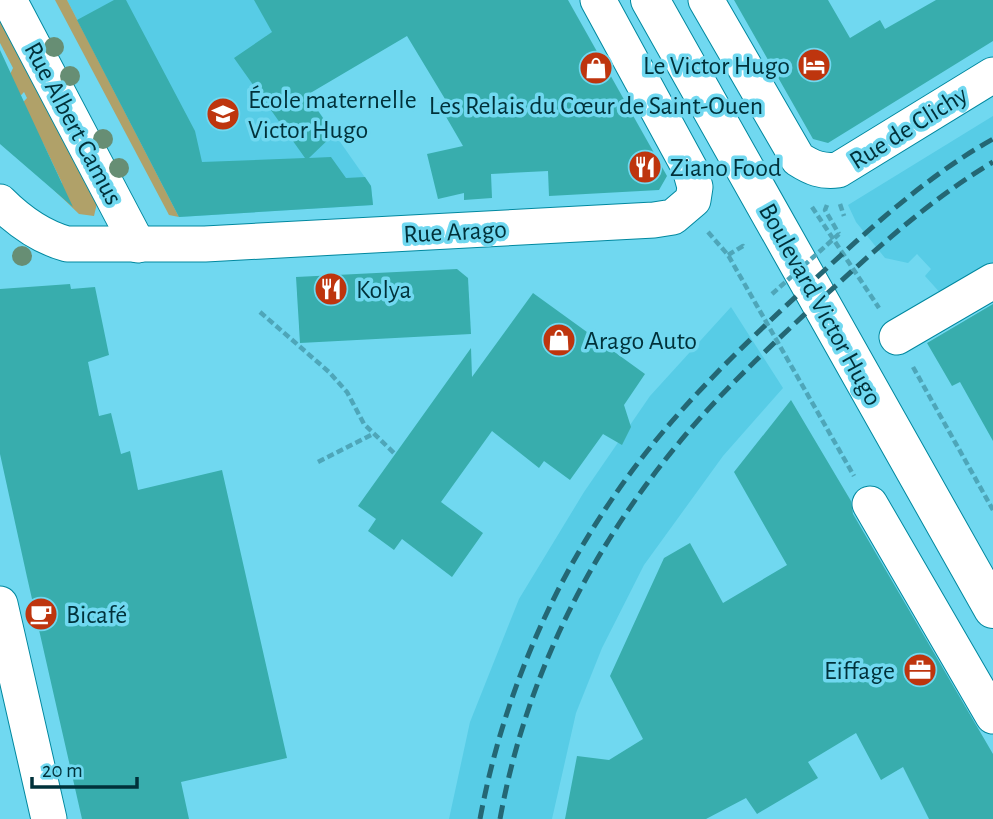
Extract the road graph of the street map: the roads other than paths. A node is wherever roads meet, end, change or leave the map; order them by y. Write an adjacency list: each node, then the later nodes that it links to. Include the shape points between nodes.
1 (9, 0): 7 (street, Rue Albert Camus)
2 (598, 0): 7 (street, Rue Arago, via 690,169 693,200 673,217)
3 (650, 0): 12 (main road, Boulevard Victor Hugo)
4 (706, 0): 5 (street, Rue de Clichy, via 798,159 826,172 838,170)
5 (993, 75)
6 (3, 213): 7 (street, Rue Arago, via 57,242)
7 (138, 245)
8 (993, 281): 9 (street)
9 (897, 337)
10 (870, 504): 13 (street)
11 (0, 604): 14 (street)
12 (993, 609)
13 (993, 716)
14 (49, 819)

